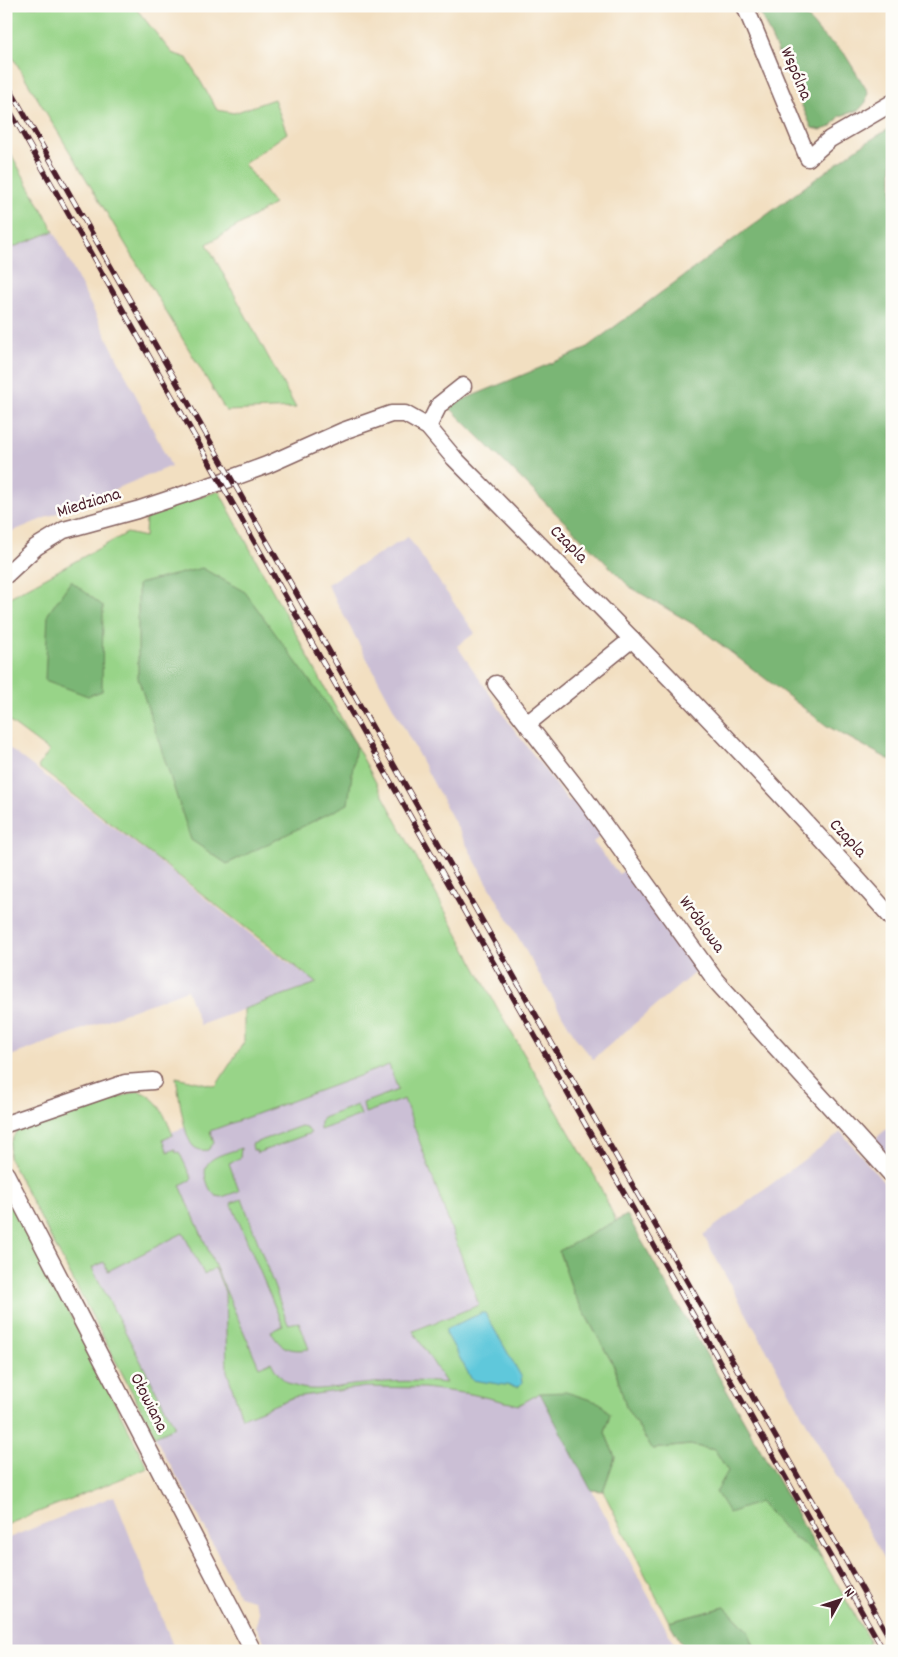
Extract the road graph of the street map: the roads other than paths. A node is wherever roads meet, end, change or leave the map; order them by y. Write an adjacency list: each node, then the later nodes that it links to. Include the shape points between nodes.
1 (746, 6): 2 (street, Wspólna, via 808,158 830,139)
2 (892, 103)
3 (463, 386): 4 (street, via 438,405)
4 (428, 427): 5 (street, Czapla, via 405,414 391,414 343,431 267,466); 7 (street, Czapla, via 454,458)
5 (137, 510): 6 (street, Miedziana, via 64,530 36,547)
6 (6, 575)
7 (632, 639): 9 (street); 10 (street, Czapla)
8 (496, 684): 9 (street, Wróblowa)
9 (527, 724): 14 (street, Wróblowa, via 586,800 716,981)
10 (892, 918)
11 (153, 1081): 12 (street, via 125,1083)
12 (6, 1124)
13 (6, 1174): 15 (street, Ołowiana)
14 (892, 1174)
15 (254, 1651)

